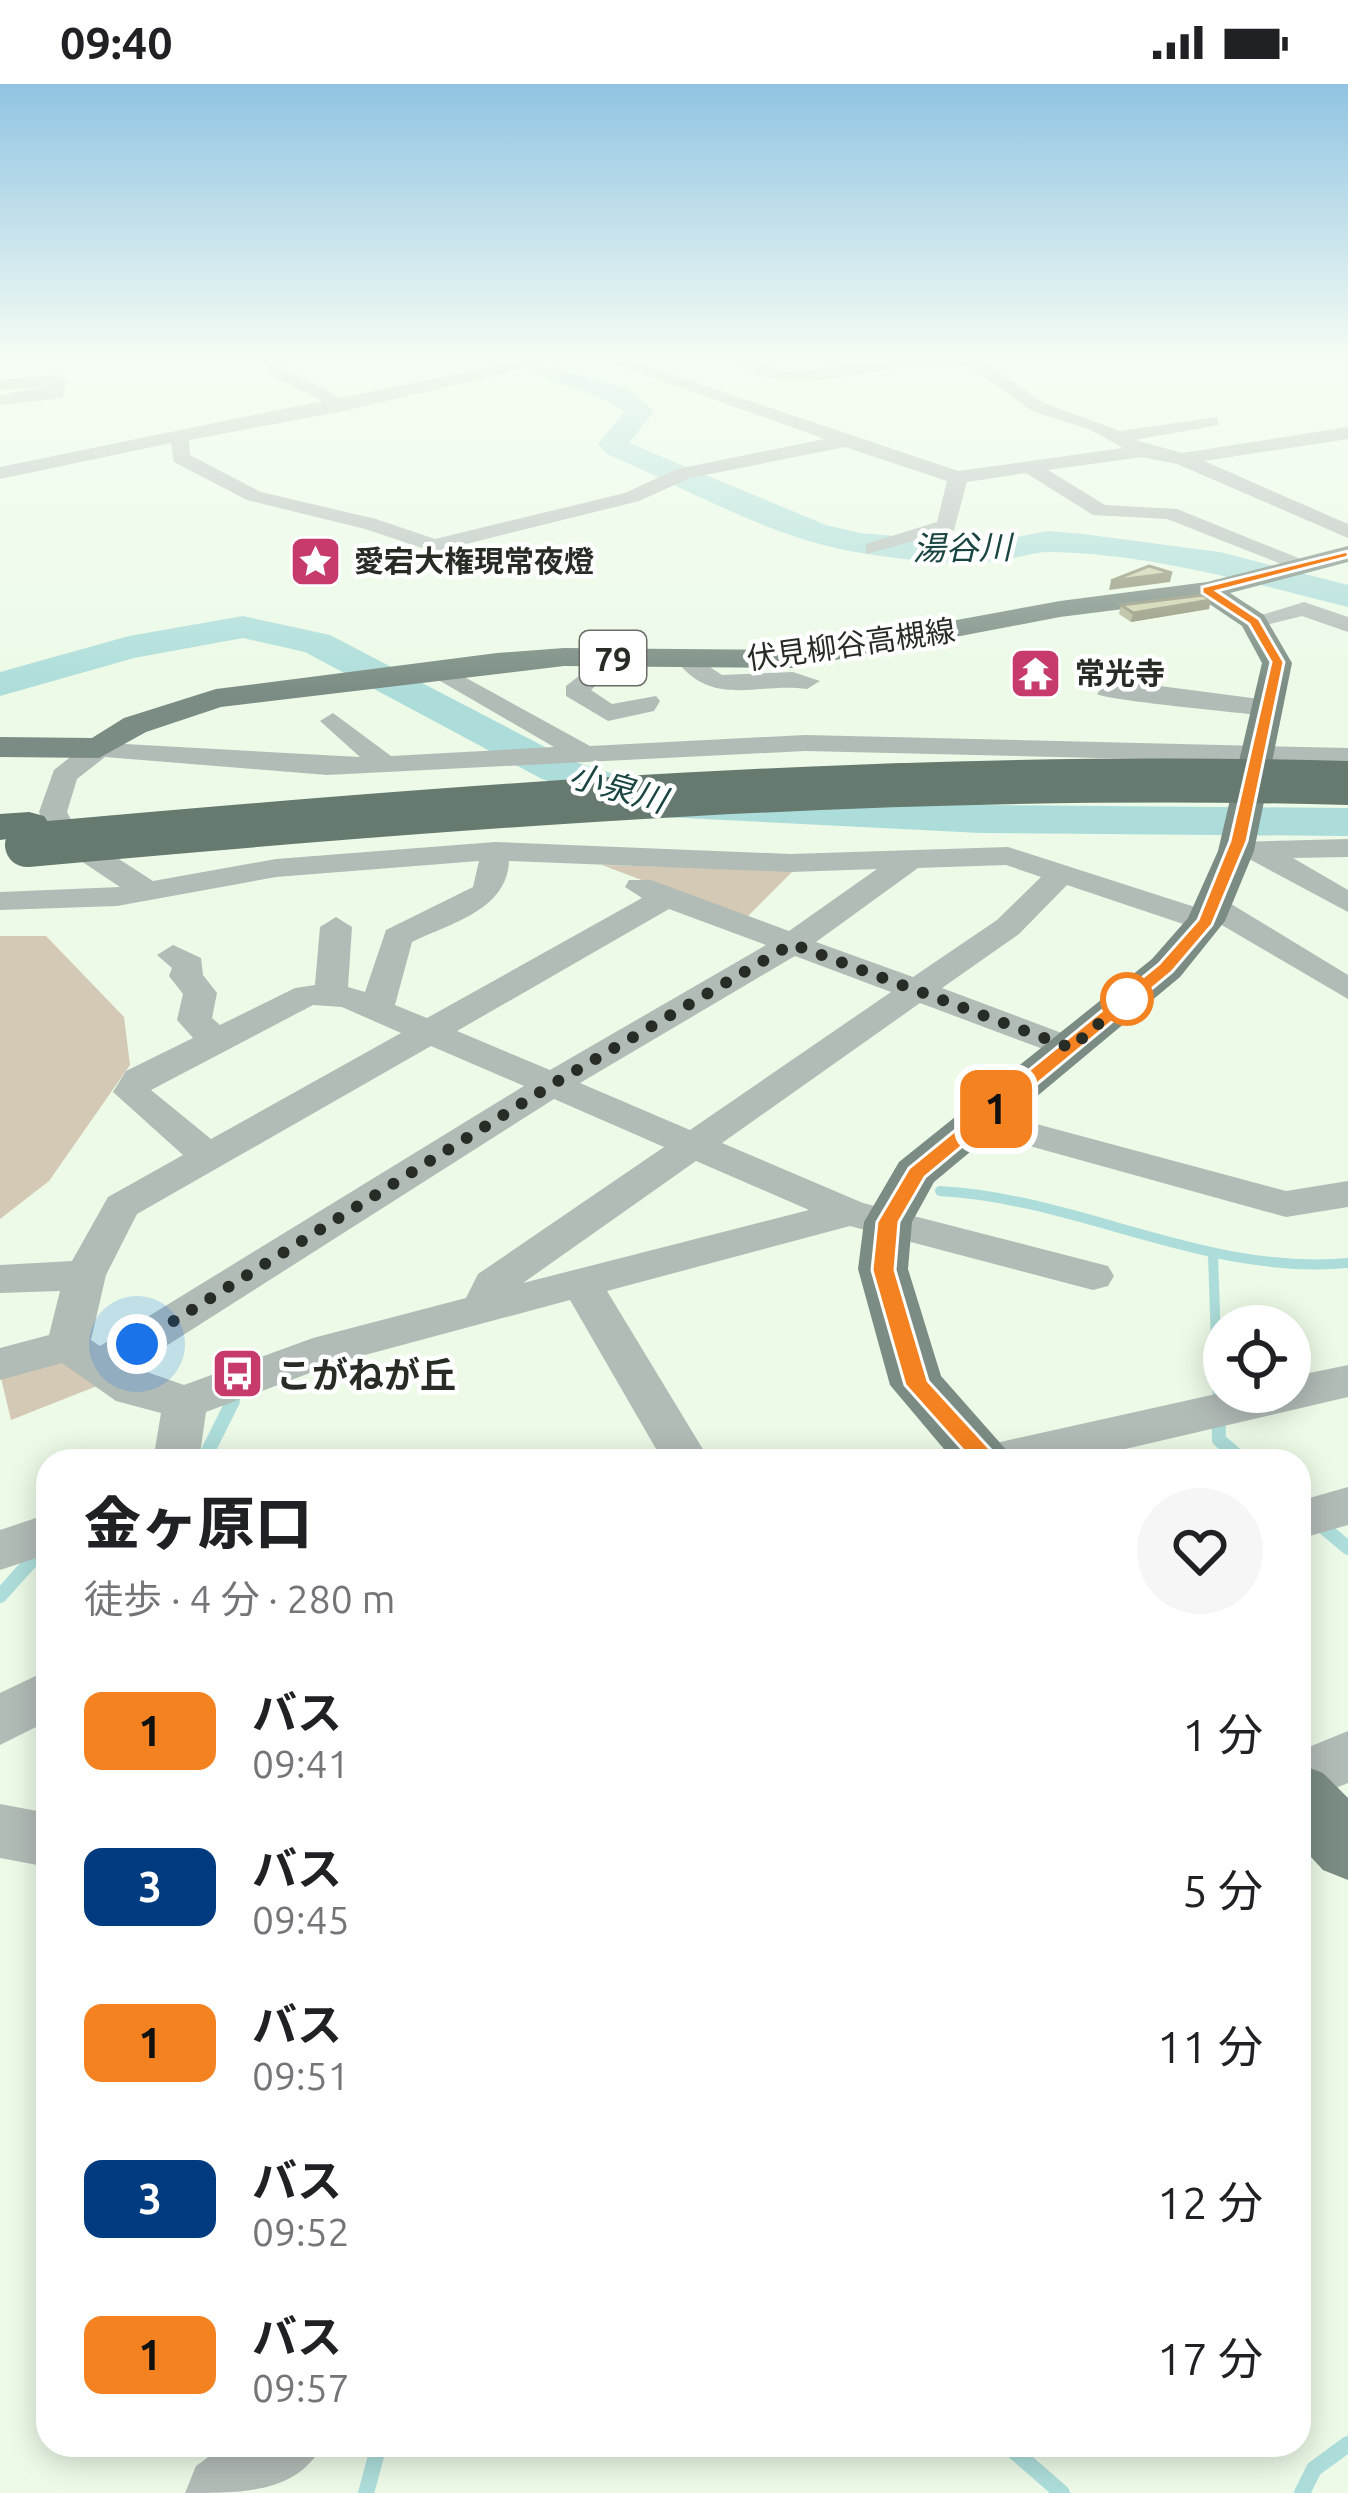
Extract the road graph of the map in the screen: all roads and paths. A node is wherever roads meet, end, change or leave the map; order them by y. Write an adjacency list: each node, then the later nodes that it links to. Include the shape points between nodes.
1 (201, 468): 2 (street, via 254,496 434,546)
2 (710, 468)
3 (933, 468): 7 (street)
4 (1027, 468): 7 (street)
5 (1030, 468): 11 (street, via 1100,511 1170,513)
6 (1203, 468): 8 (street)
7 (958, 477): 9 (street, via 947,526)
8 (1348, 532)
9 (876, 546)
10 (1348, 554): 11 (main road, 伏見柳谷高槻線 / 79)
11 (1302, 564): 12 (main road, 伏見柳谷高槻線 / 79)
12 (1207, 590): 13 (main road); 16 (main road, 伏見柳谷高槻線 / 79, via 1060,608 778,661)
13 (1254, 622): 14 (street, via 1304,609); 21 (main road, via 1277,662)
14 (1348, 625)
15 (598, 658): 16 (main road, 伏見柳谷高槻線 / 79); 17 (main road, 伏見柳谷高槻線 / 79); 20 (street, via 598,673 575,691 608,713)
16 (689, 660): 18 (street, via 696,671 745,688)
17 (436, 670): 24 (main road, 伏見柳谷高槻線 / 79, via 216,698 135,724); 26 (street)
18 (808, 680)
19 (1110, 694): 21 (street)
20 (647, 701)
21 (1267, 708): 25 (main road)
22 (333, 721): 29 (street)
23 (0, 747): 24 (main road, 伏見柳谷高槻線 / 79)
24 (99, 748): 29 (street, via 248,764); 38 (street, via 64,776 53,812 64,837)
25 (1262, 751): 26 (street, via 806,743); 27 (street); 31 (main road)
26 (579, 753): 29 (street); 31 (street, via 639,782 753,800)
27 (1348, 756)
28 (1348, 766): 32 (highway, via 849,761 513,783)
29 (388, 767)
30 (1348, 783): 32 (highway, bridge, via 854,780)
31 (1245, 827): 33 (street); 41 (street); 42 (main road)
32 (14, 836)
33 (1348, 848)
34 (495, 851): 35 (street); 38 (street, via 276,868); 49 (street, via 484,894 398,937)
35 (563, 858): 36 (street); 39 (street)
36 (910, 859): 37 (street, via 1008,856); 44 (street)
37 (1060, 874): 42 (street); 47 (street, via 1009,927)
38 (149, 892): 40 (street)
39 (667, 897): 44 (street); 50 (street)
40 (0, 901)
41 (1348, 903)
42 (1209, 914): 46 (street); 52 (main road, via 1166,968)
43 (336, 927): 48 (street)
44 (792, 944): 47 (street); 53 (street)
45 (173, 955): 51 (street, via 189,964 186,976 200,993 194,1020)
46 (1348, 989)
47 (916, 991): 52 (street); 55 (street)
48 (331, 997): 49 (street); 51 (street, via 307,995)
49 (378, 1006): 50 (street)
50 (432, 1030): 53 (street); 56 (street)
51 (216, 1040): 56 (street, via 139,1079 131,1092)
52 (1071, 1048): 54 (main road)
53 (553, 1084): 55 (street); 64 (street)
54 (981, 1121): 57 (street, via 1286,1204); 58 (main road)
55 (692, 1146): 58 (street); 63 (street, via 494,1284)
56 (208, 1157): 59 (street, via 122,1206)
57 (1348, 1194)
58 (869, 1218): 60 (street); 62 (street); 70 (main road, via 917,1385)
59 (85, 1275): 61 (street); 64 (street)
60 (1093, 1276)
61 (0, 1280)
62 (581, 1283): 63 (street); 69 (street)
63 (484, 1305): 67 (street, via 328,1349)
64 (84, 1357): 65 (street); 67 (street, via 132,1390)
65 (0, 1364)
66 (1348, 1381): 71 (street)
67 (185, 1402): 68 (street)
68 (178, 1449)
69 (680, 1449)
70 (980, 1449)
71 (1045, 1449)
72 (1348, 1505): 73 (street)
73 (1311, 1516)
74 (36, 1538): 75 (street)
75 (0, 1550)
76 (36, 1700): 77 (street)
77 (0, 1721)
78 (1348, 1756): 79 (street)
79 (1311, 1773)
80 (1311, 1808): 83 (main road)
81 (0, 1831): 82 (street)
82 (36, 1838)
83 (1348, 1847)
84 (270, 2457): 85 (street)
85 (223, 2493)

